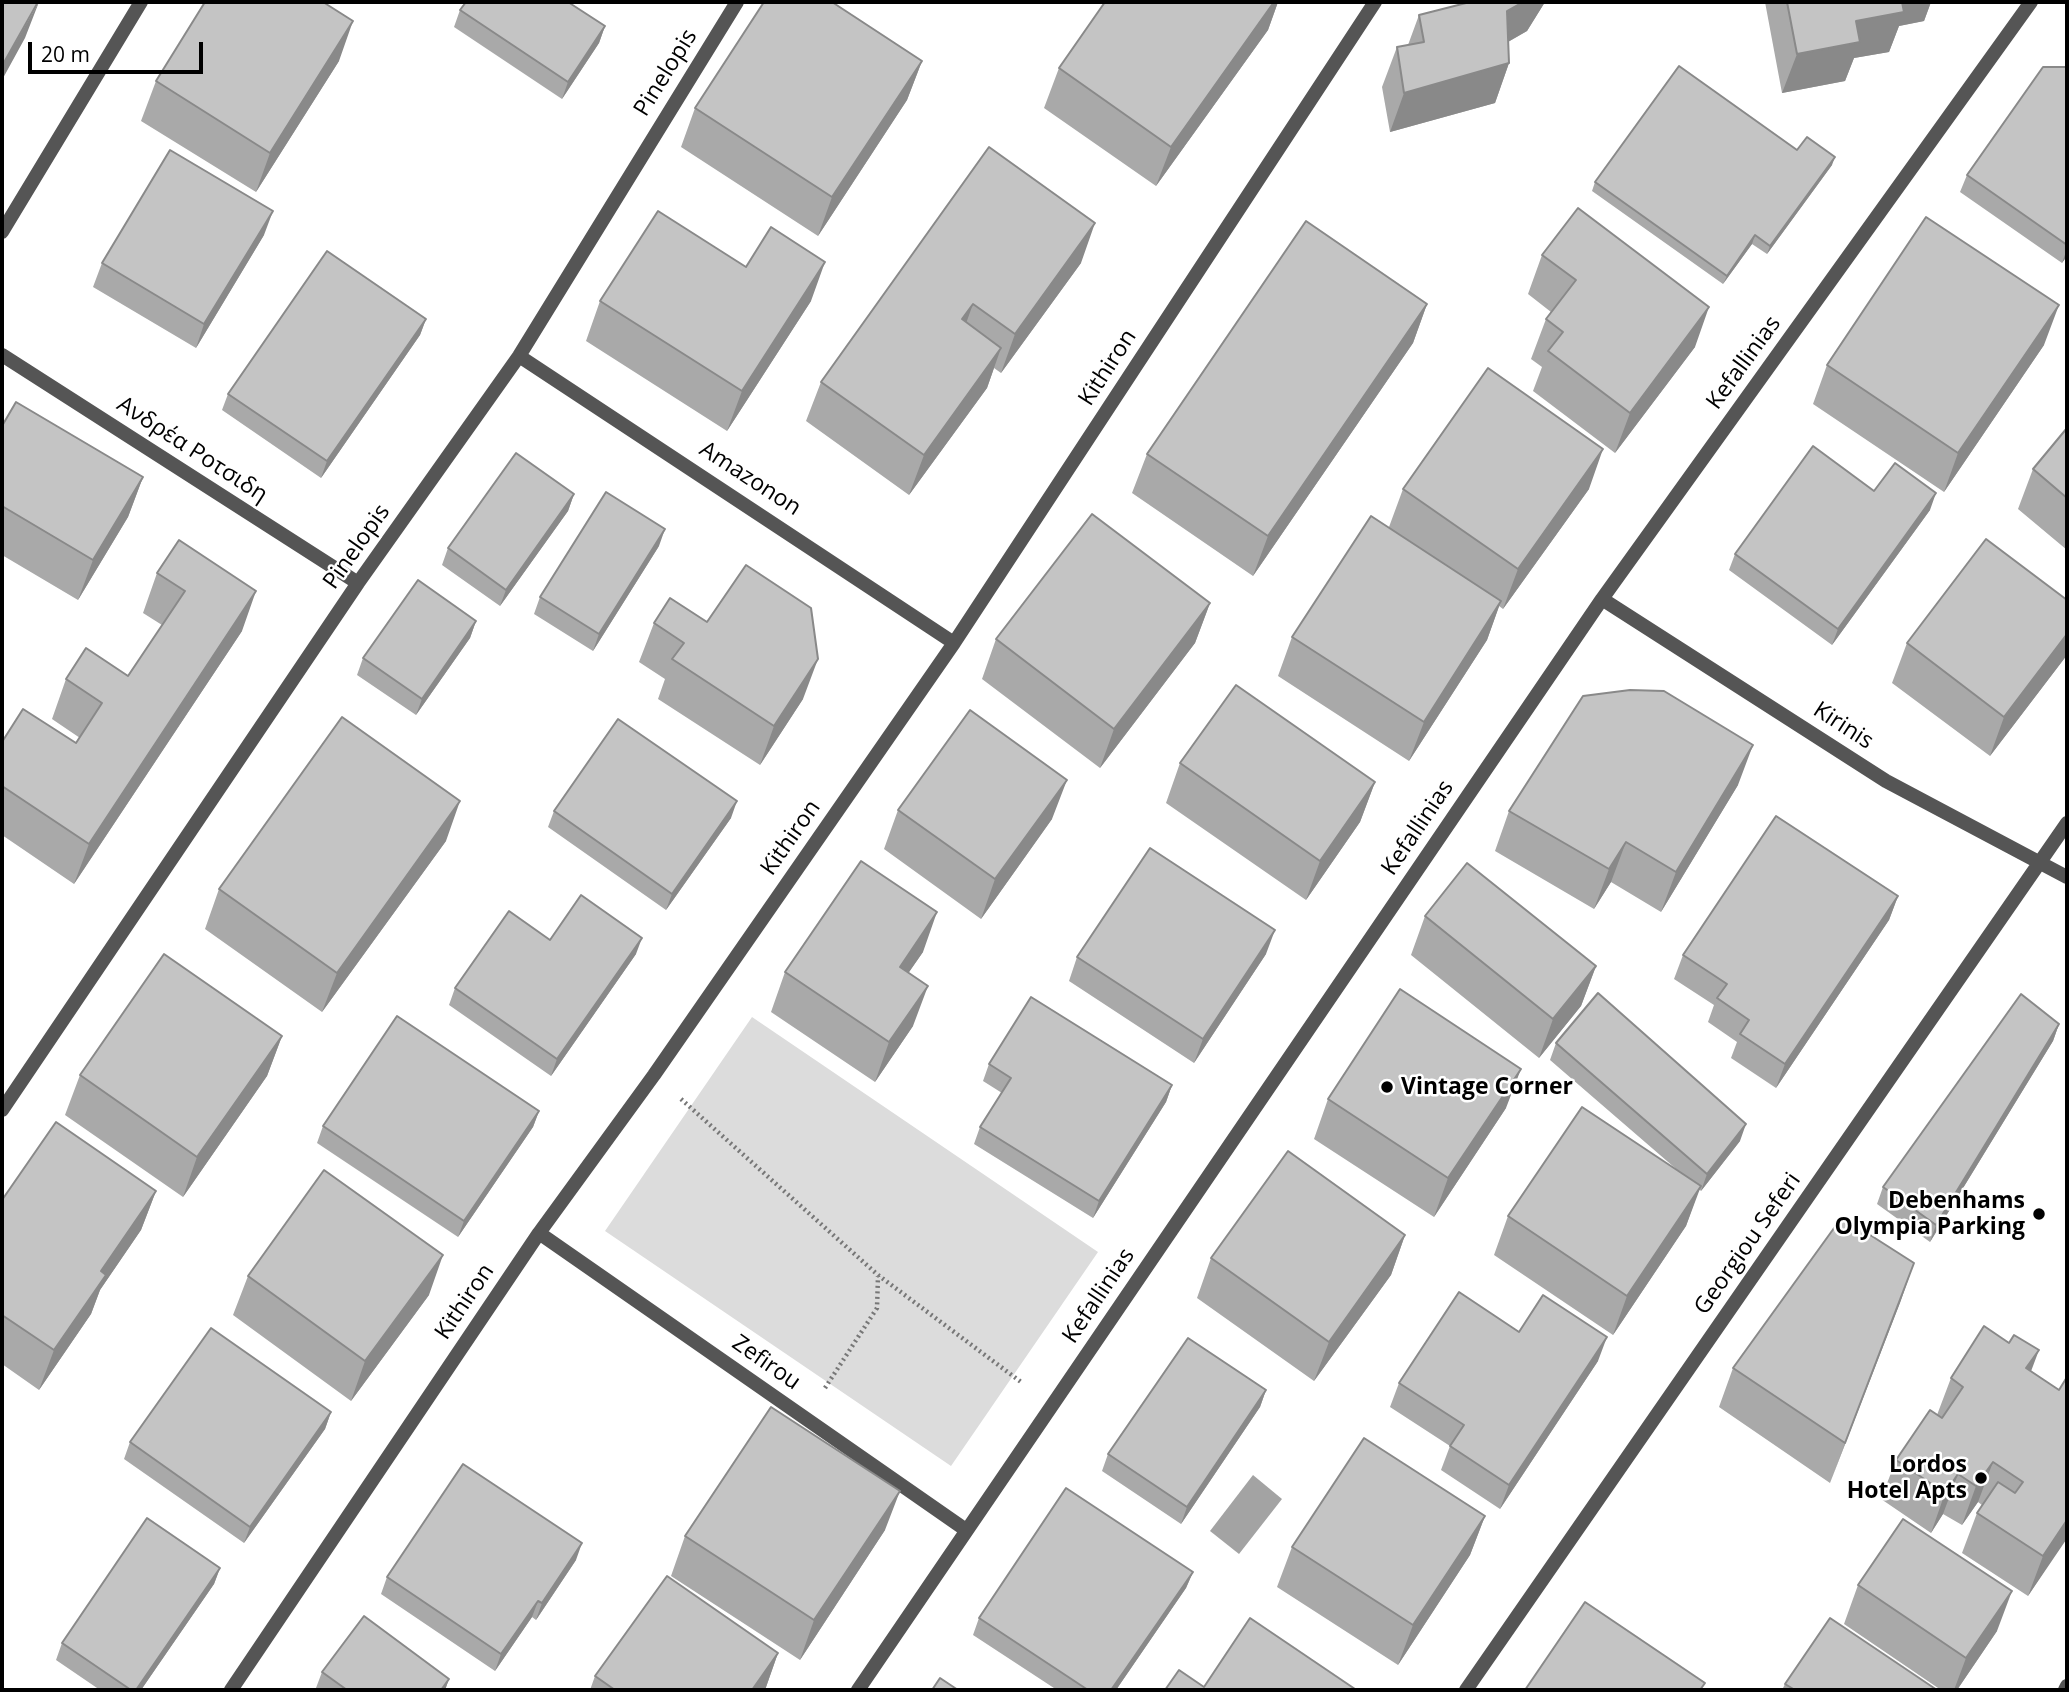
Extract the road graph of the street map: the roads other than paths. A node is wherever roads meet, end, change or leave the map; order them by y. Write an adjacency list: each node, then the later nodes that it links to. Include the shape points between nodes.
1 (141, 2): 5 (street)
2 (737, 2): 7 (street, Pinelopis)
3 (1375, 2): 10 (street, Kithiron)
4 (2031, 2): 9 (street, Kefallinias)
5 (2, 232)
6 (2, 355): 8 (street, Ανδρέα Ροτσιδη)
7 (519, 356): 8 (street, Pinelopis); 10 (street, Amazonon)
8 (358, 583): 14 (street, Pinelopis)
9 (1602, 599): 12 (street, Kirinis, via 1886,782); 16 (street, Kefallinias)
10 (954, 643): 15 (street, Kithiron, via 654,1076)
11 (2067, 823): 12 (street, Georgiou Seferi)
12 (2041, 861): 13 (street, Kirinis); 19 (street, Georgiou Seferi)
13 (2067, 877)
14 (2, 1110)
15 (539, 1233): 16 (street, Zefirou); 17 (street, Kithiron)
16 (966, 1530): 18 (street, Kefallinias)
17 (231, 1690)
18 (858, 1690)
19 (1466, 1690)

